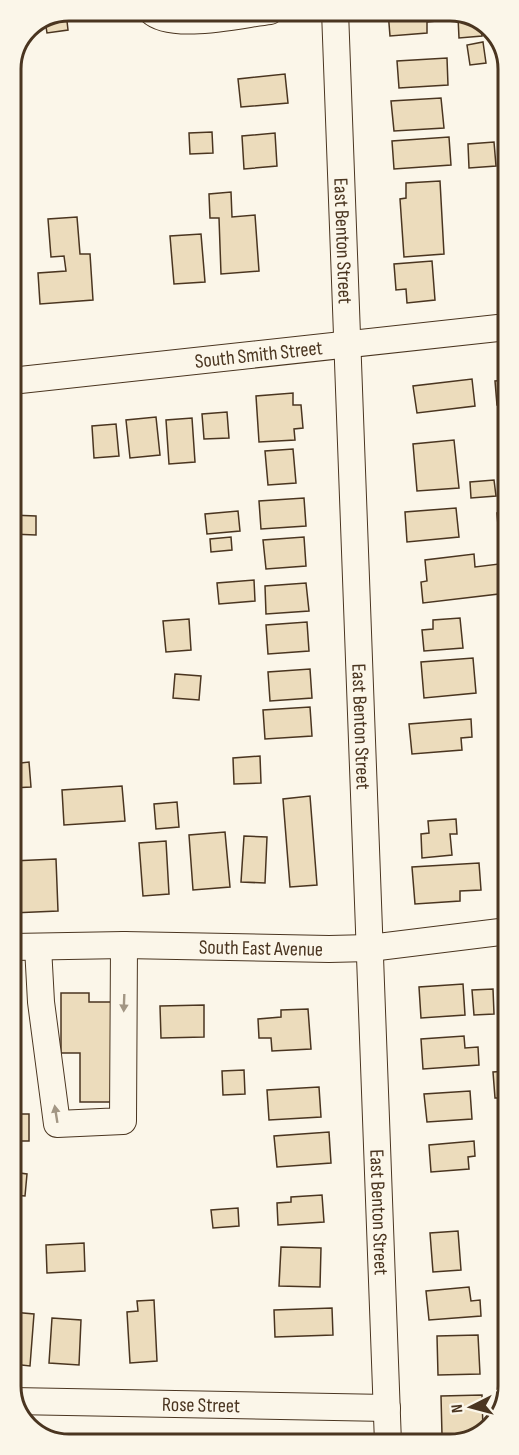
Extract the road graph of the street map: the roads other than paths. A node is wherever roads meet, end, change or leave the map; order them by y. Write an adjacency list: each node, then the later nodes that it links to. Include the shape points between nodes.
1 (335, 21): 3 (street, East Benton Street)
2 (498, 328): 3 (street, South Smith Street)
3 (347, 345): 4 (street, South Smith Street); 9 (street, East Benton Street)
4 (21, 380)
5 (498, 932): 9 (street, South East Avenue)
6 (124, 945): 8 (street, South East Avenue); 8 (street, one-way to 8, via 123,1121 57,1124); 9 (street, South East Avenue)
7 (21, 947): 8 (street, South East Avenue)
8 (38, 947)
9 (370, 948): 11 (street, East Benton Street)
10 (24, 1401): 11 (street, Rose Street)
11 (387, 1408): 12 (street, East Benton Street)
12 (388, 1434)

